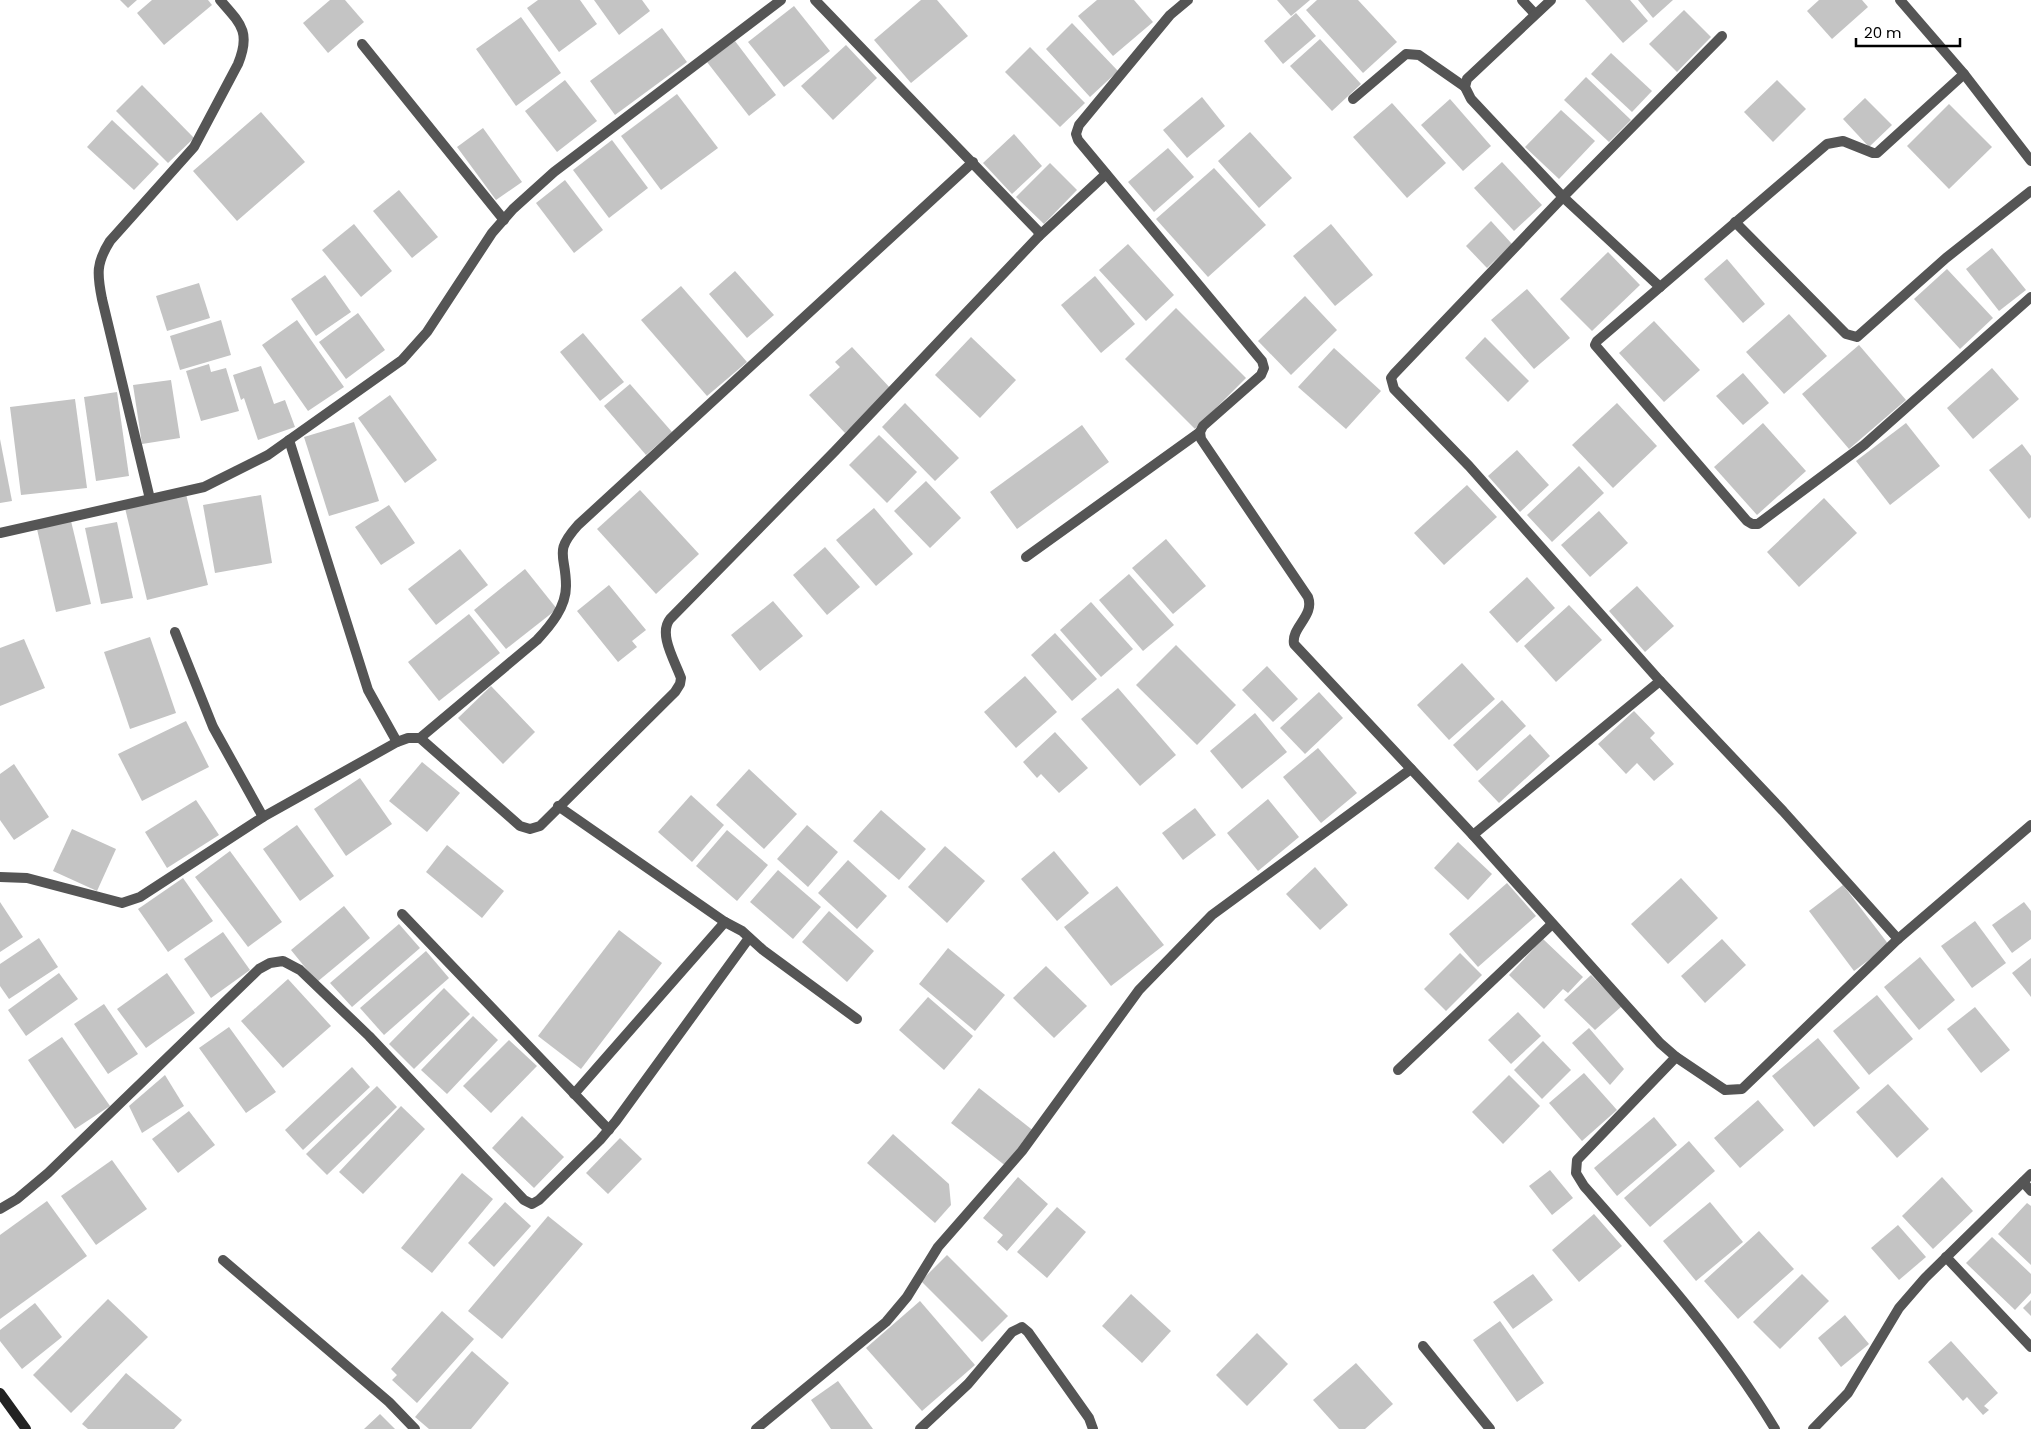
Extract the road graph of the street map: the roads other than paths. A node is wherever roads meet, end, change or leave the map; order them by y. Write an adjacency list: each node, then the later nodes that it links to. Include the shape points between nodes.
1 (220, 0): 26 (street, via 242,26 244,50 238,64 194,147 100,256 98,276 102,299)
2 (781, 0): 19 (street, via 554,172)
3 (815, 0): 15 (street)
4 (1188, 0): 16 (street, via 1170,15 1079,125 1078,140)
5 (1522, 0): 8 (street)
6 (1551, 0): 8 (street)
7 (1900, 0): 11 (street)
8 (1535, 14): 12 (street, via 1467,79)
9 (1722, 36): 18 (street)
10 (362, 44): 19 (street)
11 (1964, 74): 14 (street); 20 (street, via 1882,150 1873,153 1843,140 1827,144)
12 (1465, 87): 13 (street, via 1419,55 1406,54); 18 (street, via 1471,99)
13 (1353, 99)
14 (2031, 161)
15 (973, 162): 21 (street, via 1038,231); 31 (street, via 578,524 566,538 561,553 566,586 553,623)
16 (1106, 174): 21 (street); 24 (street, via 1262,361 1261,375 1202,426)
17 (2031, 191): 20 (street, via 1946,258 1858,337 1846,334)
18 (1563, 197): 22 (street); 30 (street, via 1394,374 1391,384 1469,466)
19 (504, 220): 25 (street, via 492,233 427,332 402,360)
20 (1735, 222): 22 (street)
21 (1039, 236): 34 (street, via 670,619 665,633 681,678 680,684)
22 (1660, 287): 23 (street, via 1596,345 1752,524 1758,524 1864,445)
23 (2031, 297)
24 (1200, 432): 28 (street); 33 (street, via 1201,439 1308,597 1309,610 1295,635 1294,644)
25 (289, 440): 26 (street, via 268,455 204,487); 32 (street, via 368,690)
26 (150, 499): 27 (street)
27 (0, 533)
28 (1026, 557)
29 (175, 632): 35 (street, via 213,727)
30 (1660, 681): 37 (street); 43 (street)
31 (420, 738): 32 (street); 34 (street, via 520,826 530,829 540,826)
32 (397, 742): 35 (street)
33 (1411, 769): 37 (street); 60 (street, via 1212,915 1139,990 1022,1151 938,1247 907,1297 886,1322)
34 (558, 806): 40 (street)
35 (263, 817): 38 (street, via 140,897 122,903 26,878)
36 (2031, 825): 43 (street)
37 (1473, 835): 41 (street)
38 (0, 877)
39 (402, 914): 47 (street)
40 (725, 922): 42 (street); 47 (street)
41 (1552, 924): 45 (street); 46 (street)
42 (750, 938): 44 (street); 48 (street)
43 (1898, 939): 45 (street, via 1742,1089 1725,1090)
44 (857, 1019)
45 (1676, 1058): 64 (street, via 1577,1160 1576,1173 1710,1335)
46 (1398, 1070)
47 (574, 1094): 48 (street)
48 (609, 1130): 52 (street, via 539,1200 532,1204 524,1200 369,1036 300,970 283,961 259,969 48,1173)
49 (2031, 1174): 50 (street)
50 (2023, 1182): 51 (street); 53 (street)
51 (2031, 1191)
52 (0, 1209)
53 (1946, 1257): 56 (street); 65 (street, via 1899,1308 1848,1393)
54 (223, 1260): 59 (street, via 389,1402)
55 (1423, 1346): 63 (street)
56 (2031, 1347)
57 (0, 1392): 58 (street)
58 (26, 1429)
59 (415, 1429)
60 (756, 1429)
61 (920, 1429): 62 (street, via 968,1384 1012,1332 1022,1327 1089,1418)
62 (1093, 1429)
63 (1490, 1429)
64 (1775, 1429)
65 (1813, 1429)

